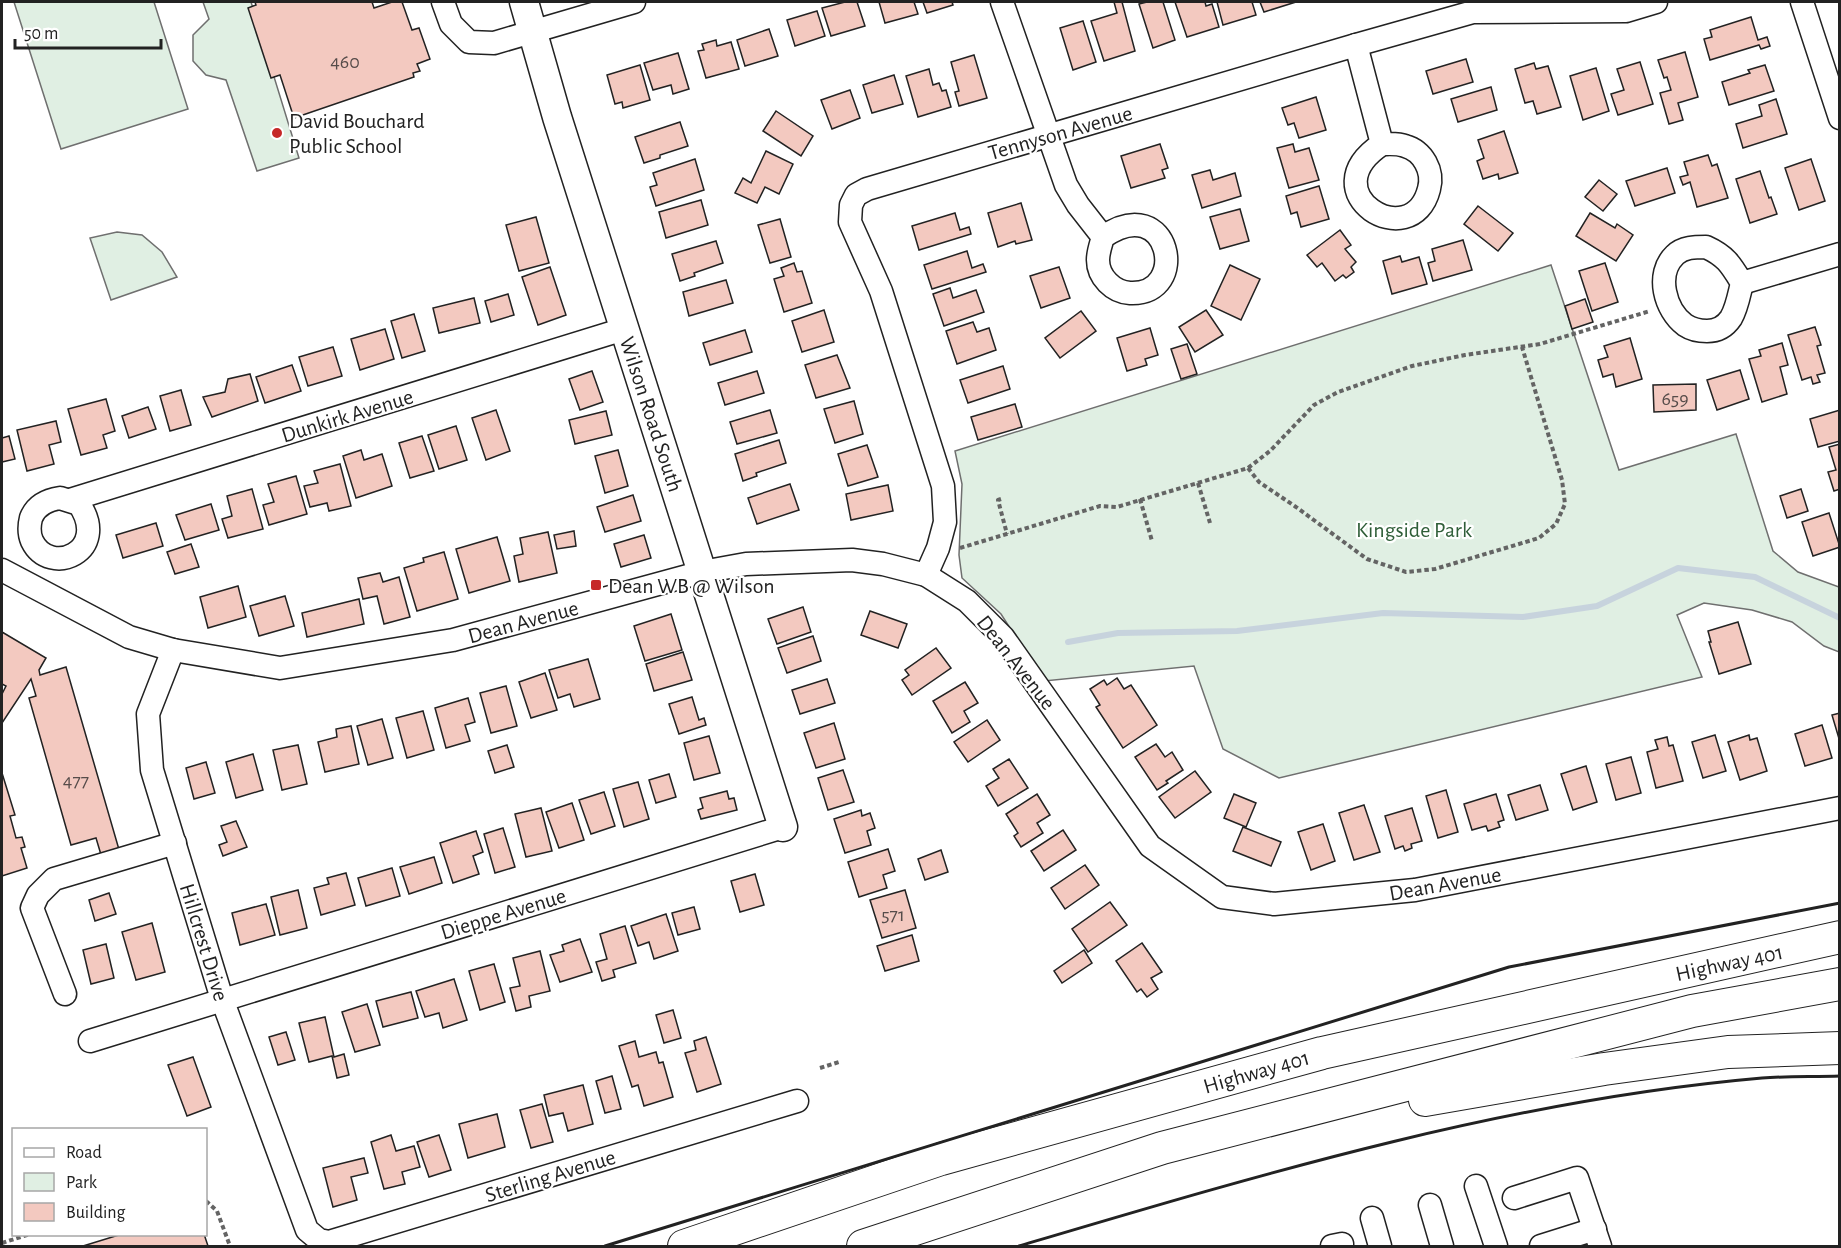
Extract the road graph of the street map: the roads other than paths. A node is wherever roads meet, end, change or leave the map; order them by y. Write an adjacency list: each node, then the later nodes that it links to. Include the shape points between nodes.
1 (443, 2): 7 (street, via 451,24 470,42 494,43)
2 (524, 2): 7 (main road, Wilson Road South)
3 (634, 2): 7 (street)
4 (1002, 2): 10 (street)
5 (1656, 2): 8 (street, Tennyson Avenue, via 1626,11 1473,12)
6 (1802, 2): 9 (street)
7 (533, 32): 15 (main road, Wilson Road South)
8 (1356, 45): 10 (street, Tennyson Avenue); 11 (street)
9 (1839, 118)
10 (1048, 135): 12 (street, via 1066,184); 19 (street, Tennyson Avenue, via 867,189 856,195 851,205 850,222 880,291 943,486 945,522)
11 (1382, 144)
12 (1103, 237)
13 (1839, 254): 14 (street)
14 (1742, 283): 14 (street, via 1729,261 1706,247 1676,254 1664,277 1669,305 1676,316 1700,331 1723,328 1737,305)
15 (624, 329): 16 (street, Dunkirk Avenue); 18 (main road, Wilson Road South)
16 (70, 500)
17 (2, 570): 20 (street, Dean Avenue, via 129,638)
18 (702, 572): 19 (street, Dean Avenue, via 747,564 852,561); 20 (street, Dean Avenue, via 453,640 280,668); 22 (main road, Wilson Road South)
19 (926, 575): 21 (street, Dean Avenue, via 968,601 1003,637 1150,846 1221,897 1274,904 1414,890)
20 (173, 650): 23 (street, Hillcrest Drive, via 147,714 152,770)
21 (1839, 808)
22 (783, 827): 27 (street, Dieppe Avenue)
23 (175, 843): 26 (street, via 54,879 38,895 32,908); 27 (street, Hillcrest Drive)
24 (1839, 937): 38 (highway, Highway 401, via 1322,1053 941,1159)
25 (1839, 984): 31 (highway, Highway 401, via 1692,1011)
26 (65, 994)
27 (222, 999): 28 (street, Dieppe Avenue); 36 (street, Hillcrest Drive)
28 (90, 1041)
29 (1839, 1048): 31 (highway, via 1728,1052 1605,1069)
30 (796, 1101): 36 (street, Sterling Avenue, via 329,1242 319,1240)
31 (1162, 1148): 39 (highway, Highway 401)
32 (1476, 1186): 42 (street)
33 (1514, 1198): 37 (street, via 1577,1178)
34 (1430, 1205): 41 (street)
35 (1372, 1218): 40 (street)
36 (307, 1230)
37 (1598, 1238): 43 (street)
38 (684, 1246)
39 (863, 1246)
40 (1380, 1246)
41 (1442, 1246)
42 (1496, 1246)
43 (1541, 1246)

